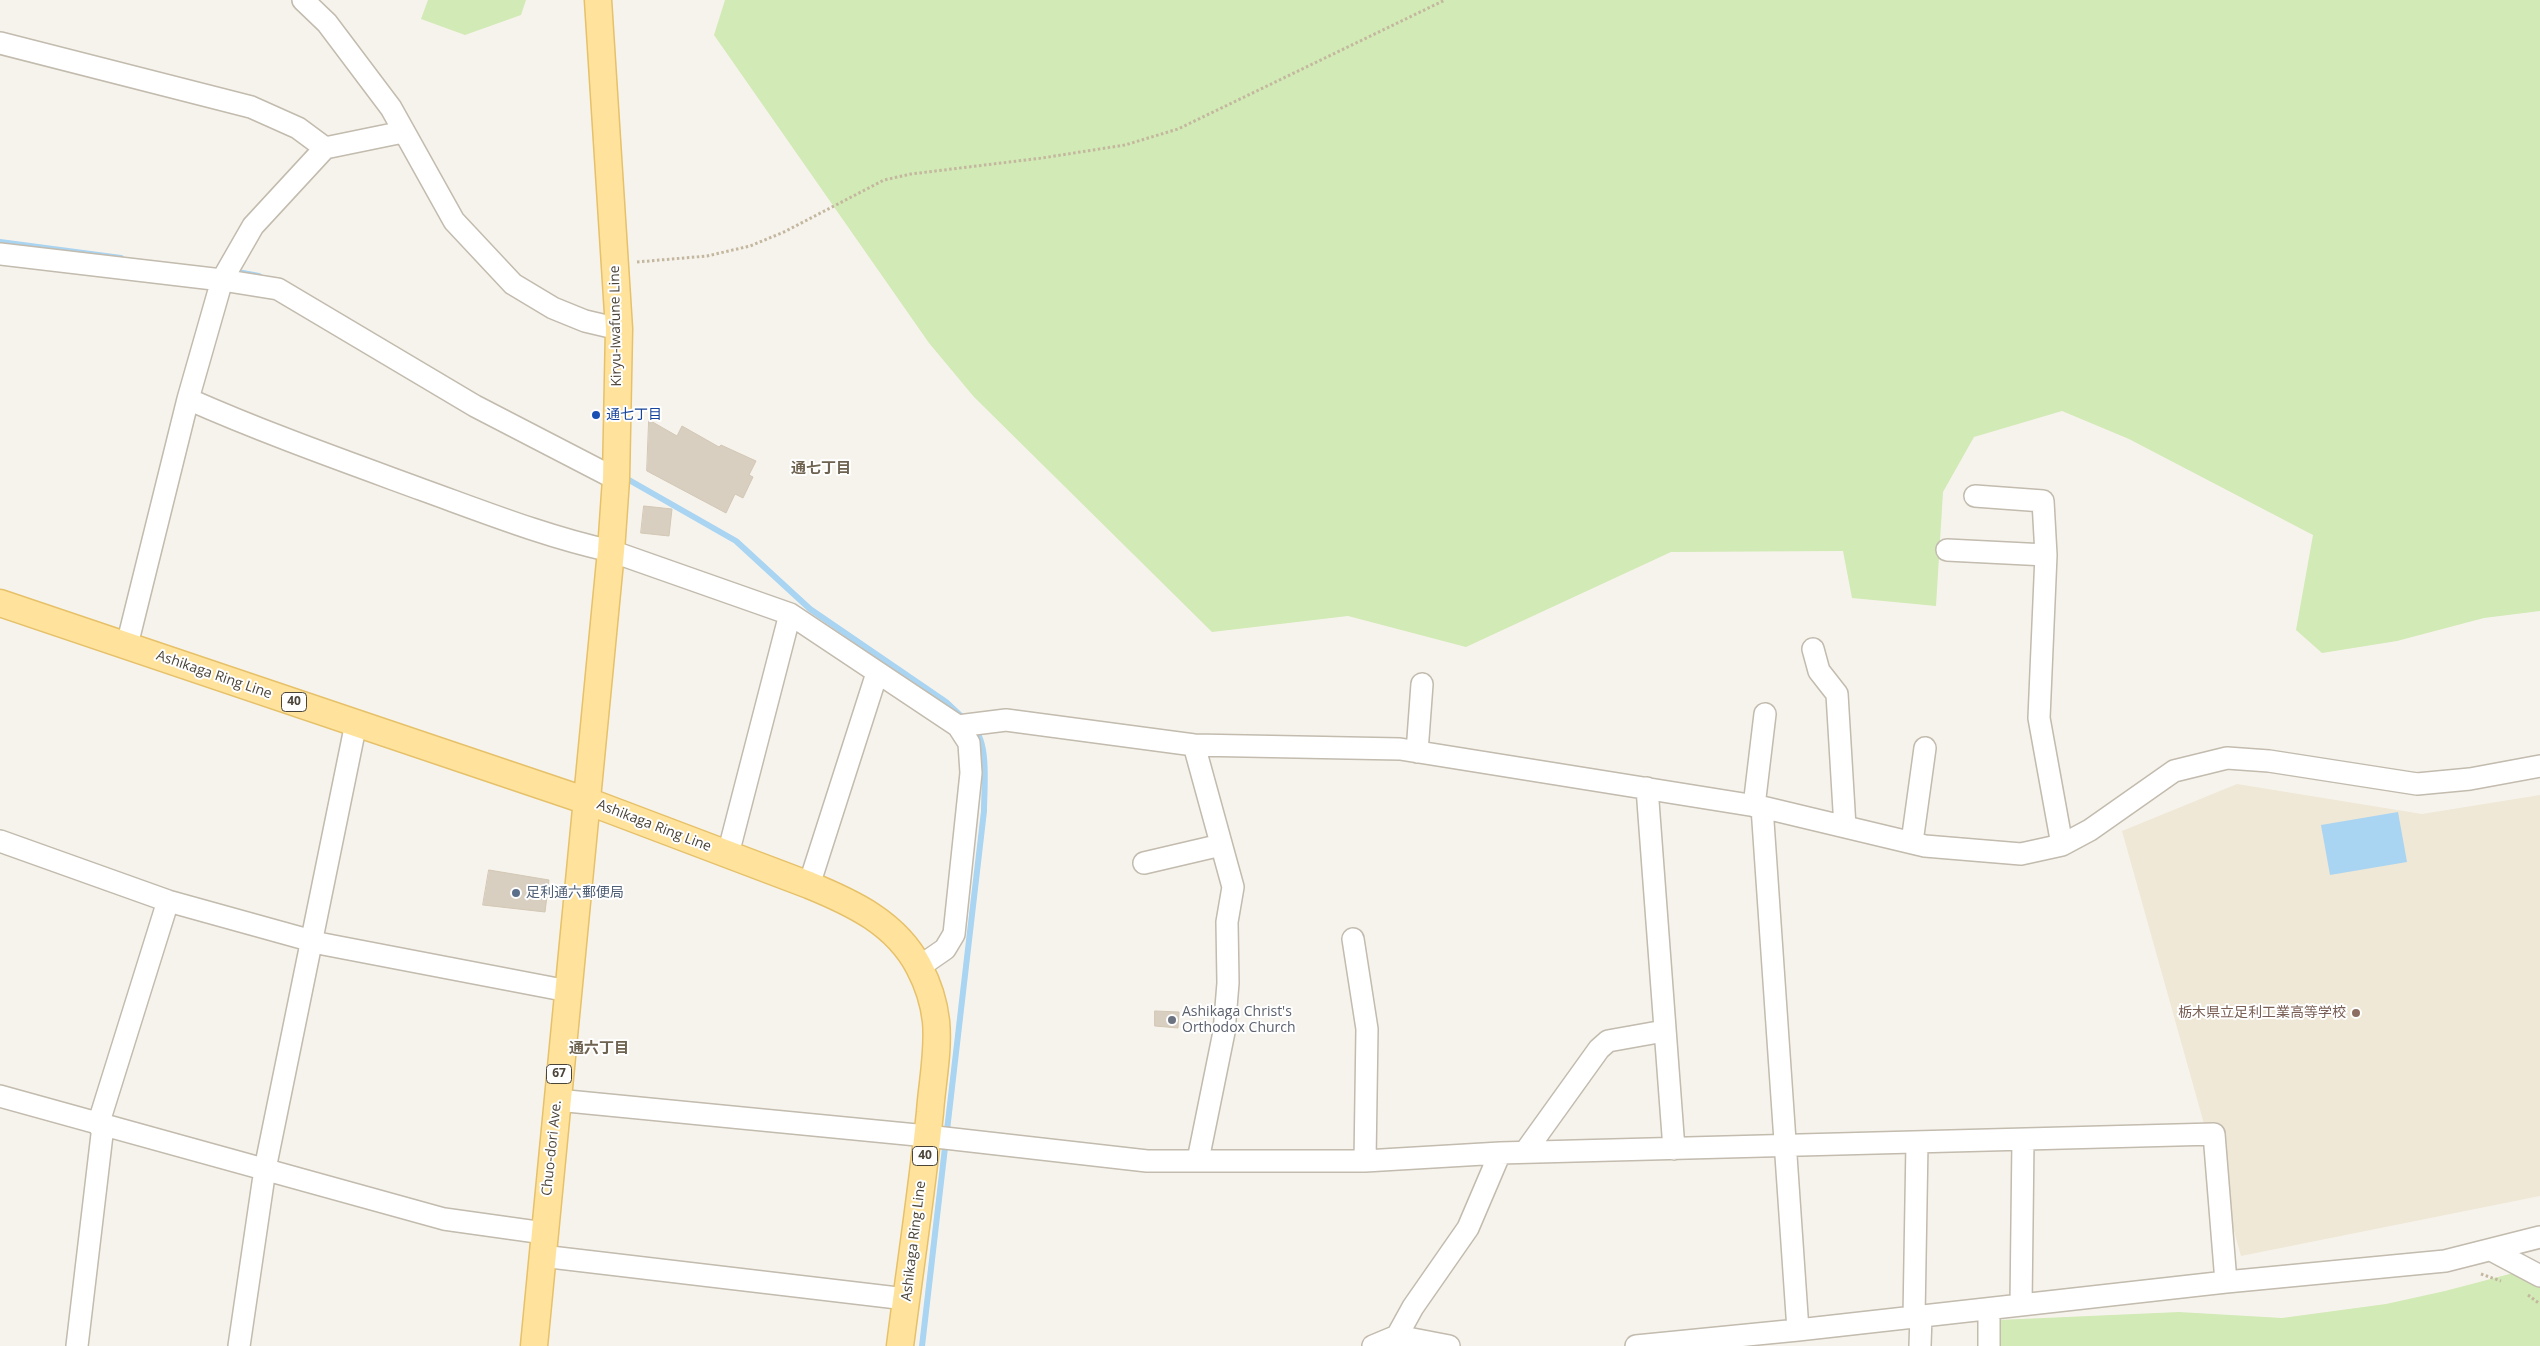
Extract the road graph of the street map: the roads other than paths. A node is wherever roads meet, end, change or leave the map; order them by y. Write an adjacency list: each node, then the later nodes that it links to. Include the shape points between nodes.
1 (303, 0): 4 (street, via 327,23 392,108)
2 (598, 0): 8 (main road, Kiryu-Iwafune Line / 67)
3 (0, 44): 5 (street, via 251,107 298,128)
4 (403, 132): 5 (street); 8 (street, via 454,221 513,284 553,308 585,321)
5 (325, 148): 7 (street, via 253,226)
6 (0, 254): 7 (street)
7 (222, 280): 9 (street); 10 (street, via 278,289 295,297 475,406)
8 (619, 329): 10 (main road, Kiryu-Iwafune Line / 67)
9 (188, 399): 13 (street, via 265,433 453,501 580,544); 17 (street)
10 (616, 479): 13 (main road, Kiryu-Iwafune Line / 67)
11 (1975, 496): 14 (street, via 2043,501)
12 (1947, 550): 14 (street)
13 (611, 551): 16 (street); 29 (main road, Kiryu-Iwafune Line / 67)
14 (2046, 555): 35 (street, via 2039,718)
15 (0, 603): 17 (main road, Ashikaga Ring Line / 40)
16 (790, 614): 19 (street); 36 (street)
17 (127, 646): 22 (main road, Ashikaga Ring Line / 40)
18 (1813, 649): 31 (street, via 1819,671 1836,694)
19 (878, 673): 23 (street); 38 (street)
20 (1422, 684): 26 (street)
21 (1765, 714): 30 (street)
22 (356, 723): 29 (main road, Ashikaga Ring Line / 40); 41 (street)
23 (958, 726): 24 (street, via 1006,720 1037,722); 42 (street, via 969,743 972,773 954,934 945,949)
24 (1194, 745): 26 (street); 34 (street)
25 (1925, 748): 33 (street)
26 (1418, 752): 28 (street)
27 (2540, 766): 35 (street, via 2470,779 2416,784 2269,761 2227,758 2174,772 2090,830)
28 (1647, 788): 30 (street); 44 (street)
29 (587, 801): 36 (main road, Ashikaga Ring Line / 40); 43 (main road, Chuo-dori Ave. / 67)
30 (1758, 807): 31 (street); 51 (street)
31 (1846, 827): 33 (street)
32 (0, 841): 39 (street)
33 (1912, 842): 35 (street, via 2021,854)
34 (1221, 845): 37 (street); 55 (street, via 1232,887 1227,922 1228,983 1224,1032)
35 (2062, 845)
36 (728, 854): 38 (main road, Ashikaga Ring Line / 40)
37 (1144, 863)
38 (809, 885): 42 (main road, Ashikaga Ring Line / 40, via 845,900 883,924 899,939)
39 (168, 902): 41 (street); 47 (street)
40 (1353, 939): 56 (street, via 1367,1029)
41 (310, 941): 43 (street); 57 (street)
42 (919, 967): 48 (main road, Ashikaga Ring Line / 40, via 933,1005 937,1038)
43 (568, 991): 46 (main road, Chuo-dori Ave. / 67)
44 (1664, 1031): 52 (street); 53 (street, via 1608,1041)
45 (0, 1096): 47 (street)
46 (557, 1100): 48 (street); 59 (main road, Chuo-dori Ave. / 67)
47 (101, 1125): 57 (street); 70 (street)
48 (927, 1136): 55 (street, via 1147,1161); 63 (main road, Ashikaga Ring Line / 40)
49 (2023, 1140): 50 (street); 62 (street, via 2214,1134); 64 (street)
50 (1917, 1143): 51 (street); 66 (street)
51 (1785, 1146): 52 (street); 67 (street)
52 (1674, 1149): 53 (street)
53 (1525, 1152): 54 (street)
54 (1500, 1153): 56 (street); 68 (street, via 1468,1228 1412,1307)
55 (1198, 1160): 56 (street)
56 (1365, 1161)
57 (265, 1169): 59 (street); 71 (street)
58 (2540, 1238): 60 (street)
59 (543, 1245): 63 (street); 72 (main road, Chuo-dori Ave. / 67)
60 (2491, 1250): 61 (street); 62 (street, via 2445,1261)
61 (2540, 1276)
62 (2226, 1282): 64 (street)
63 (906, 1299): 73 (main road, Ashikaga Ring Line / 40)
64 (2021, 1305): 65 (street)
65 (1989, 1309): 66 (street); 78 (street)
66 (1918, 1317): 67 (street); 77 (street)
67 (1802, 1335): 69 (street)
68 (1397, 1336): 74 (street); 75 (street)
69 (1688, 1344): 76 (street)
70 (78, 1346)
71 (239, 1346)
72 (534, 1346)
73 (900, 1346)
74 (1373, 1346)
75 (1449, 1346)
76 (1636, 1346)
77 (1920, 1346)
78 (1989, 1346)

